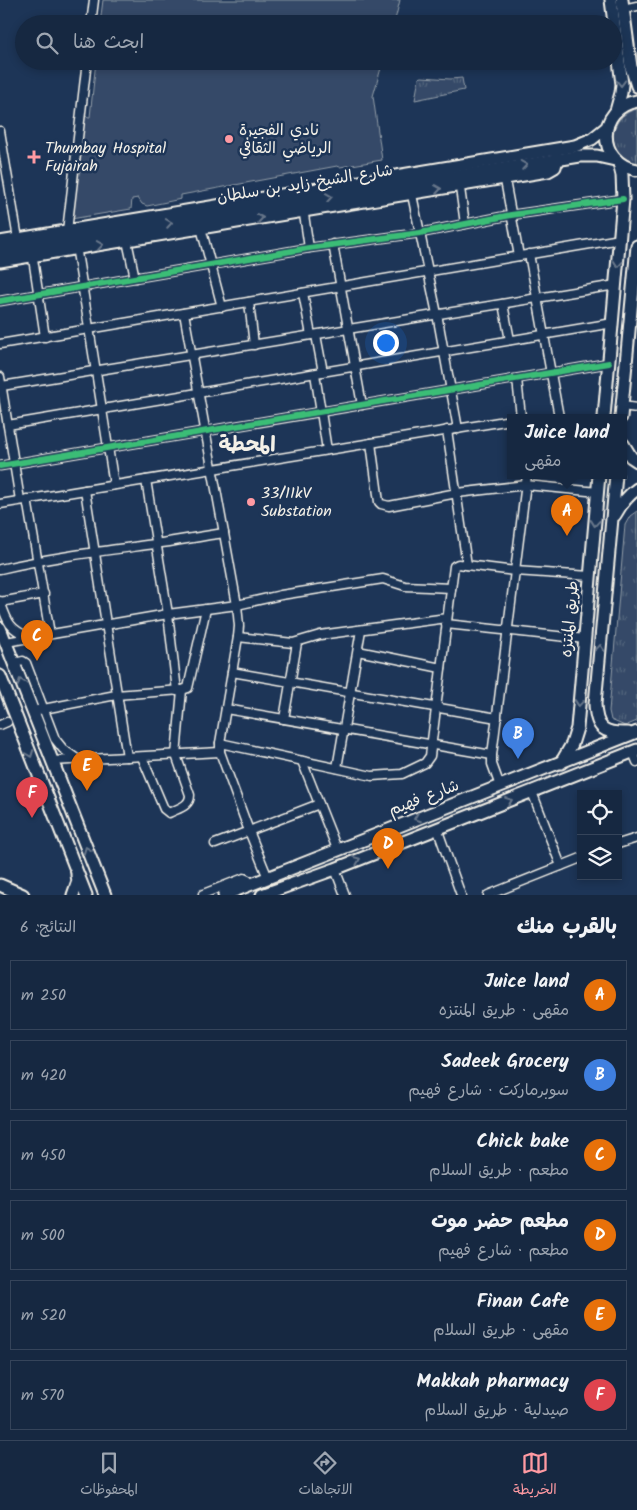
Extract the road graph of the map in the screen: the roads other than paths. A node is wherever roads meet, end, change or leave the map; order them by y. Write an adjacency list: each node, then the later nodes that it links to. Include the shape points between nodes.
1 (94, 0): 5 (street)
2 (611, 0): 6 (street, one-way to 6)
3 (622, 4): 4 (street); 7 (street)
4 (637, 6)
5 (92, 15)
6 (613, 15)
7 (633, 58): 10 (street, via 632,75)
8 (86, 70): 28 (street)
9 (620, 70): 12 (street, one-way to 12, via 622,84)
10 (637, 86)
11 (637, 102): 12 (street)
12 (616, 112): 13 (street)
13 (607, 127): 15 (street, via 607,144); 28 (street, شارع الشيخ زايد بن سلطان, via 592,139 575,146)
14 (0, 130): 27 (street)
15 (617, 162): 16 (street, شارع الشيخ زايد بن سلطان); 17 (street, شارع الشيخ زايد بن سلطان, one-way to 15, via 557,159 588,155); 20 (street, via 622,175)
16 (637, 170)
17 (504, 173): 18 (street, شارع الشيخ زايد بن سلطان); 22 (street)
18 (459, 180): 19 (street, شارع الشيخ زايد بن سلطان, one-way to 18); 24 (street)
19 (411, 188): 21 (street, شارع الشيخ زايد بن سلطان, one-way to 19); 25 (street)
20 (623, 199): 22 (street); 29 (street)
21 (302, 206): 23 (street, شارع الشيخ زايد بن سلطان, one-way to 21); 33 (street)
22 (511, 215): 24 (street); 37 (street)
23 (199, 223): 26 (street, شارع الشيخ زايد بن سلطان, one-way to 23); 39 (street)
24 (466, 224): 25 (street)
25 (420, 233): 31 (street); 40 (street)
26 (126, 235): 28 (street, شارع الشيخ زايد بن سلطان, one-way to 26); 41 (street)
27 (18, 239): 28 (street, شارع الشيخ زايد بن سلطان); 30 (street, شارع الشيخ زايد بن سلطان)
28 (73, 239): 35 (street, شارع الشيخ زايد بن سلطان); 43 (street)
29 (620, 239): 36 (street); 42 (street, one-way to 42)
30 (0, 242)
31 (334, 244): 33 (street); 44 (street)
32 (637, 246): 46 (street)
33 (309, 248): 39 (street)
34 (0, 251): 35 (street, شارع الشيخ زايد بن سلطان)
35 (31, 251): 38 (street); 47 (street)
36 (529, 254): 37 (street); 48 (street)
37 (519, 256): 40 (street)
38 (0, 261)
39 (211, 264): 41 (street); 52 (street)
40 (429, 272): 44 (street); 54 (street)
41 (134, 278): 43 (street)
42 (616, 285): 48 (street); 55 (street)
43 (83, 287): 47 (street); 56 (street)
44 (340, 287): 45 (street); 57 (street)
45 (303, 293): 50 (street); 58 (street)
46 (635, 293): 80 (street)
47 (39, 295): 49 (street); 60 (street)
48 (538, 298): 51 (street); 59 (street)
49 (0, 301)
50 (249, 302): 52 (street); 63 (street)
51 (502, 304): 54 (street); 61 (street)
52 (222, 307): 53 (street)
53 (184, 313): 56 (street); 65 (street)
54 (437, 314): 57 (street); 64 (street)
55 (612, 323): 59 (street); 66 (street)
56 (90, 329): 60 (street); 68 (street)
57 (348, 329): 58 (street); 67 (street)
58 (313, 335): 63 (street); 69 (street)
59 (545, 335): 61 (street); 70 (street)
60 (45, 337): 62 (street)
61 (510, 340): 64 (street)
62 (0, 344)
63 (254, 345): 65 (street)
64 (444, 352): 67 (street); 74 (street)
65 (191, 355): 68 (street); 75 (street)
66 (609, 363): 70 (street); 83 (street)
67 (355, 367): 69 (street); 76 (street)
68 (96, 371): 73 (street); 78 (street)
69 (319, 373): 75 (street); 79 (street)
70 (550, 373): 72 (street); 82 (street)
71 (0, 377): 73 (street)
72 (517, 379): 74 (street); 81 (street)
73 (2, 386): 85 (street)
74 (450, 390): 76 (street); 86 (street)
75 (198, 393): 78 (street); 88 (street)
76 (362, 405): 79 (street)
77 (637, 408): 80 (street)
78 (102, 409): 85 (street); 90 (street)
79 (321, 412): 88 (street); 91 (street)
80 (622, 412)
81 (521, 414)
82 (558, 414)
83 (604, 414)
84 (507, 421): 86 (street)
85 (8, 425): 94 (street)
86 (458, 429): 87 (street)
87 (447, 430): 89 (street); 106 (street)
88 (205, 431): 90 (street); 96 (street)
89 (372, 443): 91 (street); 106 (street, via 381,504 389,506)
90 (108, 448): 94 (street); 102 (street)
91 (327, 450): 96 (street)
92 (627, 450): 93 (street)
93 (637, 461)
94 (14, 464): 95 (street); 107 (street)
95 (0, 466)
96 (212, 469): 100 (street); 110 (street)
97 (527, 479): 101 (street)
98 (599, 479): 105 (street, طريق المنتزه)
99 (616, 479): 109 (street, طريق المنتزه)
100 (146, 480): 102 (street); 111 (street)
101 (526, 484): 105 (street); 106 (street); 116 (street)
102 (114, 485): 104 (street)
103 (637, 489): 109 (street, via 620,505)
104 (85, 490): 107 (street); 112 (street)
105 (598, 492): 117 (street, طريق المنتزه, one-way to 117)
106 (457, 493): 114 (street)
107 (24, 500): 108 (street); 113 (street)
108 (0, 504)
109 (612, 521): 140 (street, طريق المنتزه, one-way to 109)
110 (224, 532): 111 (street); 121 (street)
111 (157, 544): 112 (street); 123 (street)
112 (94, 552): 113 (street); 125 (street)
113 (38, 560): 115 (street); 119 (street)
114 (467, 564): 116 (street); 118 (street, via 454,566)
115 (0, 569)
116 (515, 571): 117 (street); 128 (street)
117 (590, 576): 132 (street, طريق المنتزه)
118 (451, 588): 121 (street, via 405,586 383,579); 124 (street)
119 (44, 594): 120 (street); 129 (street)
120 (0, 601): 126 (street)
121 (237, 605): 122 (street); 130 (street)
122 (206, 608): 123 (street); 142 (street, via 188,688)
123 (168, 614): 125 (street); 142 (street)
124 (447, 621): 127 (street); 128 (street); 136 (street)
125 (106, 624): 129 (street); 144 (street)
126 (3, 625): 131 (street); 133 (street)
127 (361, 630): 134 (street, via 320,635); 135 (street)
128 (508, 630): 132 (street); 148 (street)
129 (50, 634): 131 (street)
130 (238, 637): 134 (street, via 288,644); 137 (street)
131 (31, 638): 133 (street)
132 (585, 639): 139 (street, طريق المنتزه)
133 (6, 642): 147 (street, one-way to 133)
134 (297, 642): 141 (street)
135 (358, 651): 136 (street); 143 (street)
136 (440, 668): 145 (street)
137 (232, 672): 141 (street); 146 (street)
138 (0, 676): 179 (street, one-way to 179)
139 (582, 678): 140 (street, via 591,683); 163 (street, طريق المنتزه, one-way to 163, via 575,736)
140 (598, 680): 151 (street, طريق المنتزه, via 596,715 601,728 614,733)
141 (290, 682): 143 (street); 149 (street)
142 (180, 690): 144 (street); 155 (street)
143 (350, 692): 145 (street); 150 (street)
144 (116, 695): 147 (street); 158 (street)
145 (436, 707): 148 (street); 153 (street)
146 (226, 709): 149 (street); 152 (street)
147 (38, 710): 160 (street, via 59,745); 161 (street)
148 (497, 718): 156 (street)
149 (284, 719): 150 (street)
150 (344, 729): 153 (street); 164 (street)
151 (637, 732): 163 (street, شارع فهيم)
152 (220, 742): 154 (street); 162 (street)
153 (432, 745): 156 (street); 164 (street, via 425,763 402,774 372,776)
154 (220, 752): 155 (street); 171 (street)
155 (176, 755): 159 (street); 159 (street, via 190,798 187,804 169,813 164,810)
156 (492, 755): 165 (street)
157 (636, 755): 166 (street, شارع فهيم)
158 (126, 757): 159 (street); 160 (street)
159 (142, 757)
160 (79, 760): 161 (street)
161 (52, 761): 187 (street, one-way to 161)
162 (302, 761): 164 (street); 167 (street)
163 (561, 763): 165 (street, شارع فهيم)
164 (337, 768)
165 (500, 786): 168 (street, شارع فهيم)
166 (532, 792): 169 (street, شارع فهيم, one-way to 166); 177 (street)
167 (318, 804): 171 (street); 175 (street)
168 (448, 806): 169 (street, via 443,818); 175 (street, شارع فهيم, one-way to 175)
169 (451, 823): 170 (street, شارع فهيم)
170 (437, 828): 178 (street, شارع فهيم, one-way to 170); 191 (street)
171 (249, 831): 174 (street); 180 (street)
172 (637, 838): 173 (street)
173 (622, 843)
174 (215, 844)
175 (337, 849): 180 (street, شارع فهيم)
176 (577, 860): 177 (street)
177 (561, 866): 192 (street)
178 (335, 869): 189 (street, شارع فهيم); 190 (street)
179 (77, 873): 185 (street); 186 (street)
180 (268, 878): 182 (street, شارع فهيم)
181 (0, 885): 184 (street)
182 (250, 885): 183 (street, via 244,878); 188 (street, شارع فهيم)
183 (203, 894)
184 (23, 895)
185 (73, 895)
186 (86, 895)
187 (105, 895)
188 (224, 895)
189 (262, 895)
190 (345, 895)
191 (461, 895)
192 (488, 895)

